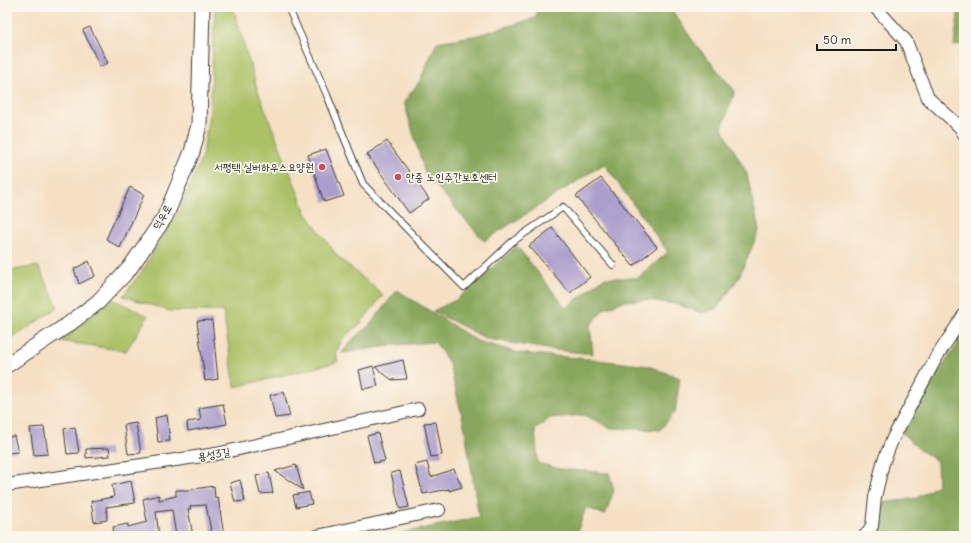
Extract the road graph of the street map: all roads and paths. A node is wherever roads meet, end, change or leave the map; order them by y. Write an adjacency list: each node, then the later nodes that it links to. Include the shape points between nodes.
1 (202, 7): 7 (street, 덕우로, via 199,125 192,152 165,217 129,269 98,302)
2 (288, 7): 5 (lane, via 363,184 464,287 512,242 563,207)
3 (875, 7): 4 (street, via 906,41 928,98 960,127)
4 (964, 134)
5 (613, 265)
6 (964, 315): 12 (street, via 936,358 893,438 883,463 875,497 872,526)
7 (7, 365)
8 (418, 409): 9 (street, 용성3길, via 216,454)
9 (7, 485)
10 (438, 510): 11 (street)
11 (317, 536)
12 (865, 536)

